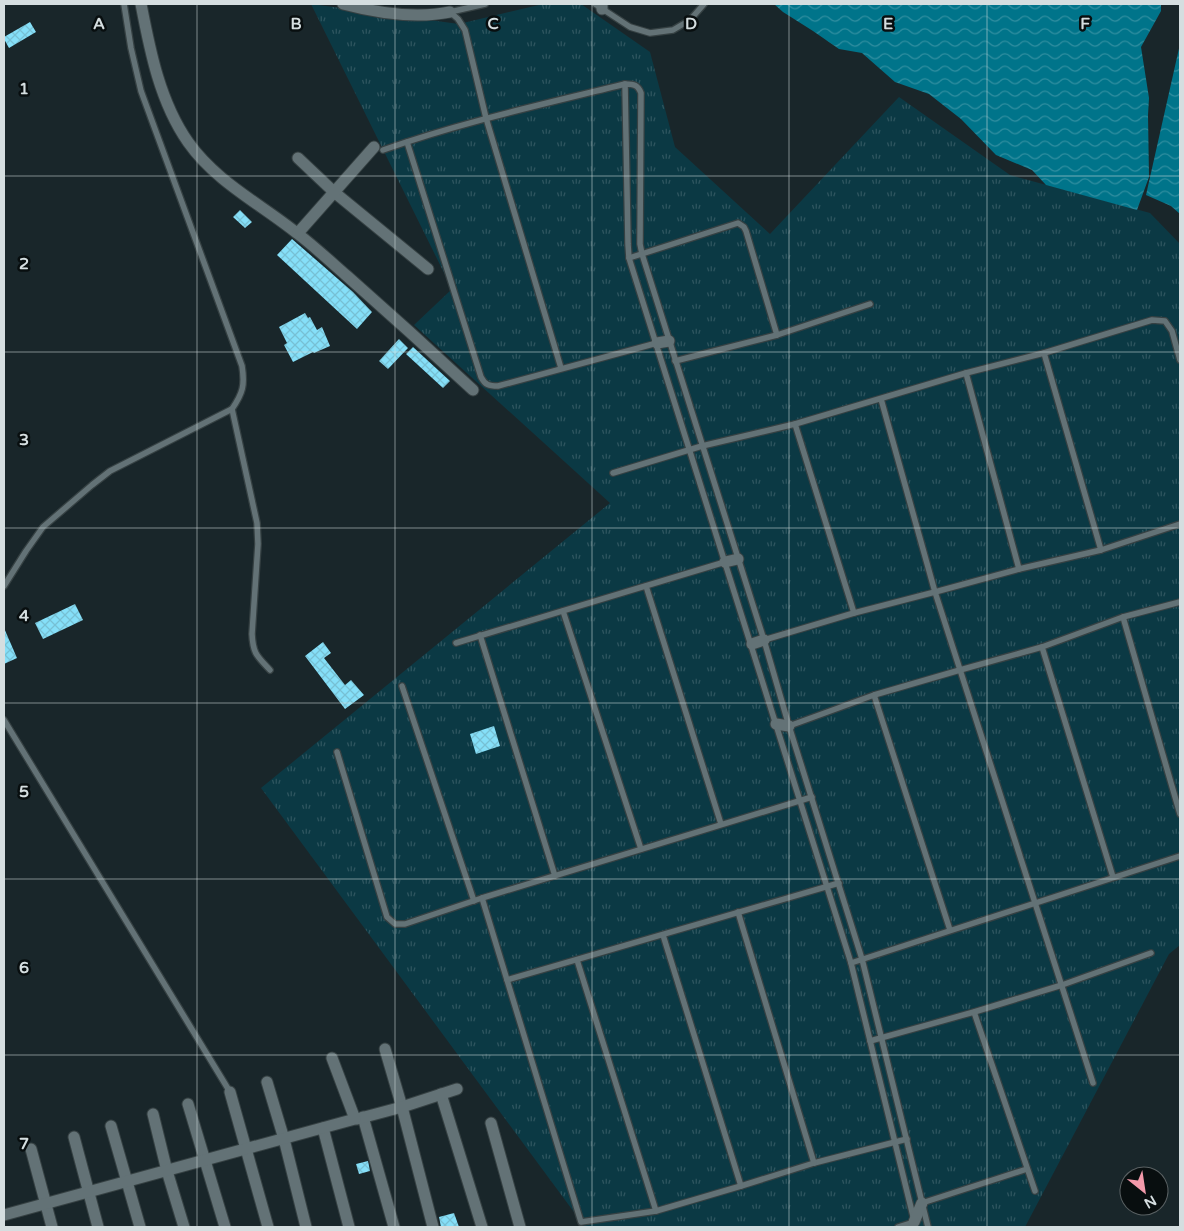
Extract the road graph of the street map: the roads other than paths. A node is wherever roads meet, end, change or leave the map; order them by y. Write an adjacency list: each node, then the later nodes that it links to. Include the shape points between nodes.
1 (124, 4): 29 (lane, via 141,91 242,366 244,381 240,398)
2 (141, 4): 14 (street, via 163,93 189,143 225,181)
3 (343, 4): 7 (street, via 366,10 432,16)
4 (485, 4): 7 (lane)
5 (704, 4): 6 (lane, via 690,20 673,30 650,33 630,27)
6 (600, 5)
7 (450, 12): 9 (lane, via 465,30)
8 (626, 84): 9 (lane); 15 (lane, via 634,84 641,93); 16 (lane)
9 (486, 118): 10 (lane); 25 (lane)
10 (407, 142): 11 (lane); 25 (lane, via 485,384 498,386)
11 (378, 148): 13 (street)
12 (298, 158): 13 (street)
13 (334, 192): 14 (street); 17 (street)
14 (298, 233): 27 (street)
15 (642, 254): 16 (lane); 19 (lane, via 738,223 746,231); 20 (lane)
16 (630, 258): 21 (lane)
17 (428, 269)
18 (870, 304): 19 (lane)
19 (777, 335): 24 (lane)
20 (669, 341): 21 (street); 24 (lane)
21 (657, 343): 25 (lane); 32 (lane)
22 (1044, 353): 23 (lane, via 1152,320 1165,321 1172,331); 26 (lane); 35 (lane)
23 (1180, 360)
24 (676, 361): 31 (lane)
25 (561, 368)
26 (966, 373): 28 (lane); 38 (lane)
27 (473, 390)
28 (881, 399): 30 (lane); 41 (lane)
29 (232, 409): 39 (lane, via 110,472 92,485 44,527); 51 (lane, via 258,544 253,646 256,656)
30 (795, 424): 31 (lane); 44 (lane)
31 (702, 446): 32 (lane); 36 (lane)
32 (690, 450): 33 (lane); 37 (lane)
33 (613, 473)
34 (1180, 524): 35 (lane)
35 (1101, 550): 38 (lane)
36 (738, 559): 37 (street); 47 (lane)
37 (725, 562): 40 (lane); 49 (lane)
38 (1019, 569): 41 (lane)
39 (4, 586)
40 (646, 586): 43 (lane); 62 (lane)
41 (935, 592): 44 (lane); 52 (lane)
42 (1180, 602): 45 (lane)
43 (563, 611): 46 (lane); 63 (lane)
44 (854, 613): 47 (lane)
45 (1123, 617): 50 (lane); 61 (lane)
46 (480, 636): 48 (lane); 65 (lane)
47 (764, 640): 49 (street); 57 (lane)
48 (456, 643)
49 (752, 644): 56 (lane)
50 (1042, 647): 52 (lane); 66 (lane)
51 (270, 670)
52 (960, 670): 54 (lane); 71 (lane)
53 (402, 686): 70 (lane)
54 (874, 696): 57 (lane); 73 (lane)
55 (4, 720): 89 (lane)
56 (776, 724): 57 (street); 60 (lane)
57 (789, 726): 59 (lane)
58 (337, 752): 70 (lane, via 387,917 395,924 405,924)
59 (812, 797): 60 (lane); 67 (lane)
60 (800, 800): 62 (lane); 68 (lane)
61 (1180, 814)
62 (721, 824): 63 (lane)
63 (641, 849): 65 (lane)
64 (1180, 856): 66 (lane)
65 (555, 876): 69 (lane)
66 (1113, 877): 71 (lane)
67 (839, 883): 68 (lane); 76 (lane)
68 (827, 887): 72 (lane); 78 (lane)
69 (482, 898): 70 (lane); 79 (lane)
70 (474, 901)
71 (1036, 903): 73 (lane); 80 (lane)
72 (738, 912): 74 (lane); 105 (lane)
73 (950, 930): 76 (lane)
74 (663, 935): 77 (lane); 109 (lane)
75 (1151, 953): 80 (lane)
76 (862, 959): 78 (lane); 82 (lane)
77 (576, 960): 79 (lane); 114 (lane)
78 (851, 963): 83 (lane)
79 (507, 980): 114 (lane, via 582,1222)
80 (1062, 985): 81 (lane); 87 (lane)
81 (974, 1012): 82 (lane); 106 (lane)
82 (882, 1037): 83 (lane); 100 (lane)
83 (870, 1040): 101 (lane)
84 (385, 1049): 92 (street)
85 (332, 1058): 94 (street)
86 (266, 1082): 99 (street)
87 (1093, 1084)
88 (457, 1089): 90 (street)
89 (230, 1092): 103 (street)
90 (441, 1094): 92 (street); 127 (street)
91 (188, 1104): 104 (street)
92 (402, 1106): 94 (street); 126 (street)
93 (153, 1114): 107 (street)
94 (359, 1118): 97 (street); 125 (street)
95 (491, 1123): 128 (street)
96 (111, 1126): 108 (street)
97 (323, 1128): 99 (street); 124 (street)
98 (74, 1137): 111 (street)
99 (284, 1139): 103 (street); 123 (street)
100 (906, 1139): 101 (lane); 113 (lane)
101 (894, 1142): 105 (lane); 116 (lane)
102 (31, 1149): 112 (street)
103 (246, 1149): 104 (street); 122 (street)
104 (206, 1160): 107 (street); 121 (street)
105 (814, 1162): 109 (lane)
106 (1027, 1169): 110 (lane); 113 (lane)
107 (166, 1171): 108 (street); 120 (street)
108 (128, 1181): 111 (street); 119 (street)
109 (741, 1186): 114 (lane)
110 (1034, 1191)
111 (88, 1192): 112 (street); 118 (street)
112 (46, 1203): 115 (street); 117 (street)
113 (922, 1203): 116 (street); 130 (lane)
114 (656, 1211)
115 (4, 1214)
116 (915, 1225): 129 (lane)
117 (52, 1227)
118 (98, 1227)
119 (140, 1227)
120 (184, 1227)
121 (225, 1227)
122 (268, 1227)
123 (306, 1227)
124 (349, 1227)
125 (394, 1227)
126 (433, 1227)
127 (482, 1227)
128 (520, 1227)
129 (898, 1227)
130 (928, 1227)

